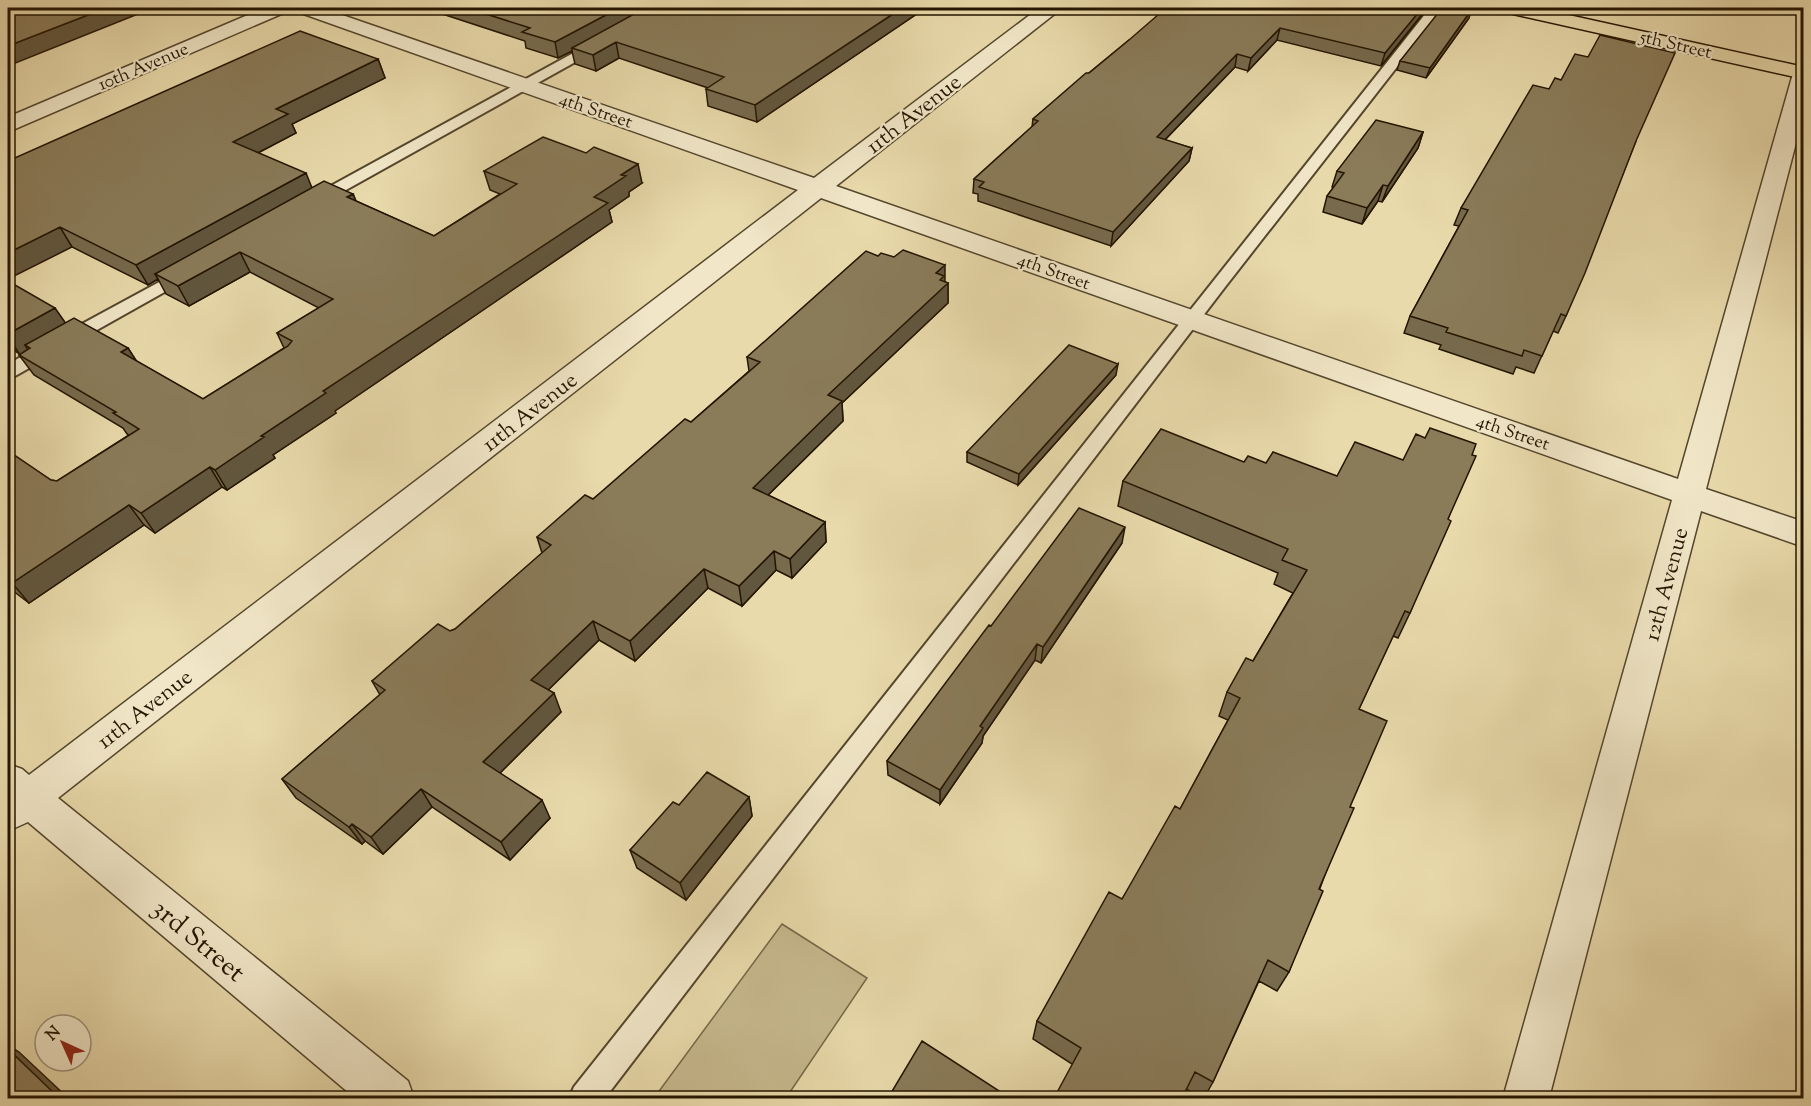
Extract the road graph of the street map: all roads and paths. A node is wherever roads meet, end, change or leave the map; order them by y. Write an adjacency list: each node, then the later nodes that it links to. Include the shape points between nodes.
1 (279, 8): 9 (street, 10th Avenue)
2 (305, 8): 8 (street, 4th Street)
3 (1050, 8): 10 (street, 11th Avenue)
4 (1436, 8): 13 (lane)
5 (1513, 8): 7 (main road, 5th Street)
6 (616, 34): 8 (lane)
7 (1803, 72): 15 (street, 12th Avenue)
8 (524, 85): 10 (street, 4th Street); 11 (lane)
9 (8, 125)
10 (818, 187): 13 (street, 4th Street); 17 (street, 11th Avenue)
11 (298, 210)
12 (205, 262): 14 (lane)
13 (1191, 320): 15 (street, 4th Street); 19 (lane)
14 (8, 372)
15 (1689, 494): 16 (street, 4th Street); 20 (street, 12th Avenue)
16 (1803, 535)
17 (14, 798): 18 (street, 3rd Street)
18 (391, 1098)
19 (585, 1098)
20 (1526, 1098)

